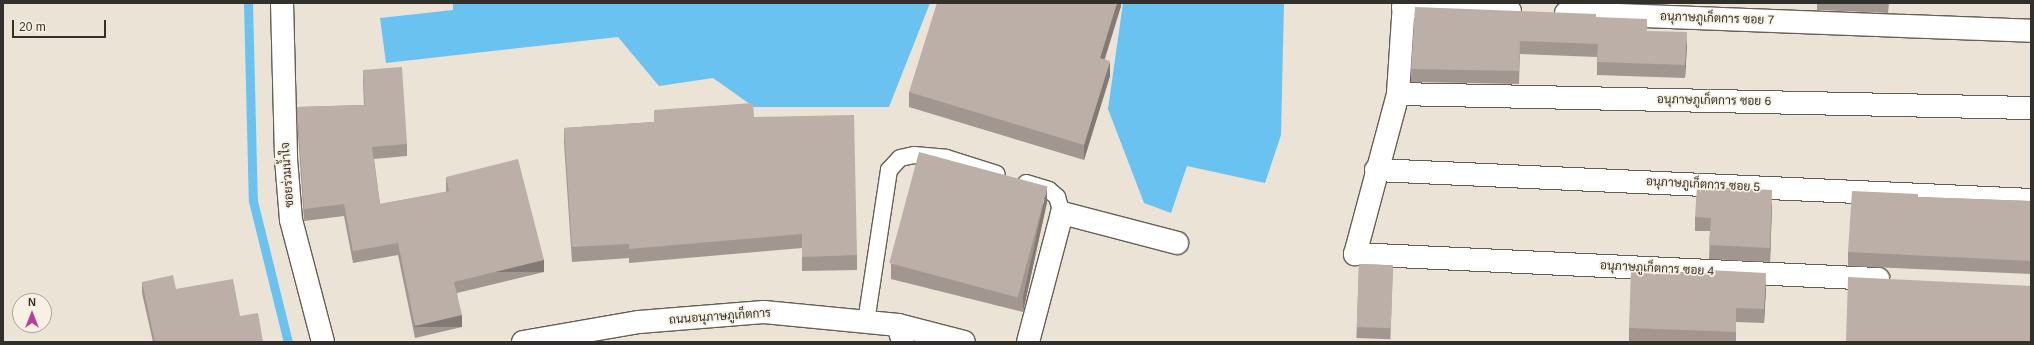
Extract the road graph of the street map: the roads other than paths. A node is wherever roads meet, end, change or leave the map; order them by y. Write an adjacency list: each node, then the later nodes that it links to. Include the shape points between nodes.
1 (282, 3): 14 (street, ซอยร่วมน้ำใจ, via 286,159 291,220)
2 (1403, 5): 3 (street, อนุภาษภูเก็ตการ ซอย 7); 4 (street)
3 (2031, 31)
4 (1398, 94): 5 (street, อนุภาษภูเก็ตการ ซอย 6); 6 (street)
5 (2031, 108)
6 (1376, 170): 7 (street, อนุภาษภูเก็ตการ ซอย 5); 10 (street, อนุภาษภูเก็ตการ ซอย 4, via 1355,254)
7 (2031, 200)
8 (1062, 213): 9 (street); 11 (lane, via 1056,197 1049,190 946,158 914,155 900,158 889,170); 17 (street)
9 (1177, 243)
10 (1896, 280)
11 (866, 322): 12 (street, ถนนอนุภาษภูเก็ตการ); 13 (street, ถนนอนุภาษภูเก็ตการ, via 764,312 639,322)
12 (900, 334): 16 (street, ถนนอนุภาษภูเก็ตการ)
13 (588, 336): 15 (street, ถนนอนุภาษภูเก็ตการ)
14 (323, 342)
15 (523, 342)
16 (964, 342)
17 (1028, 342)

